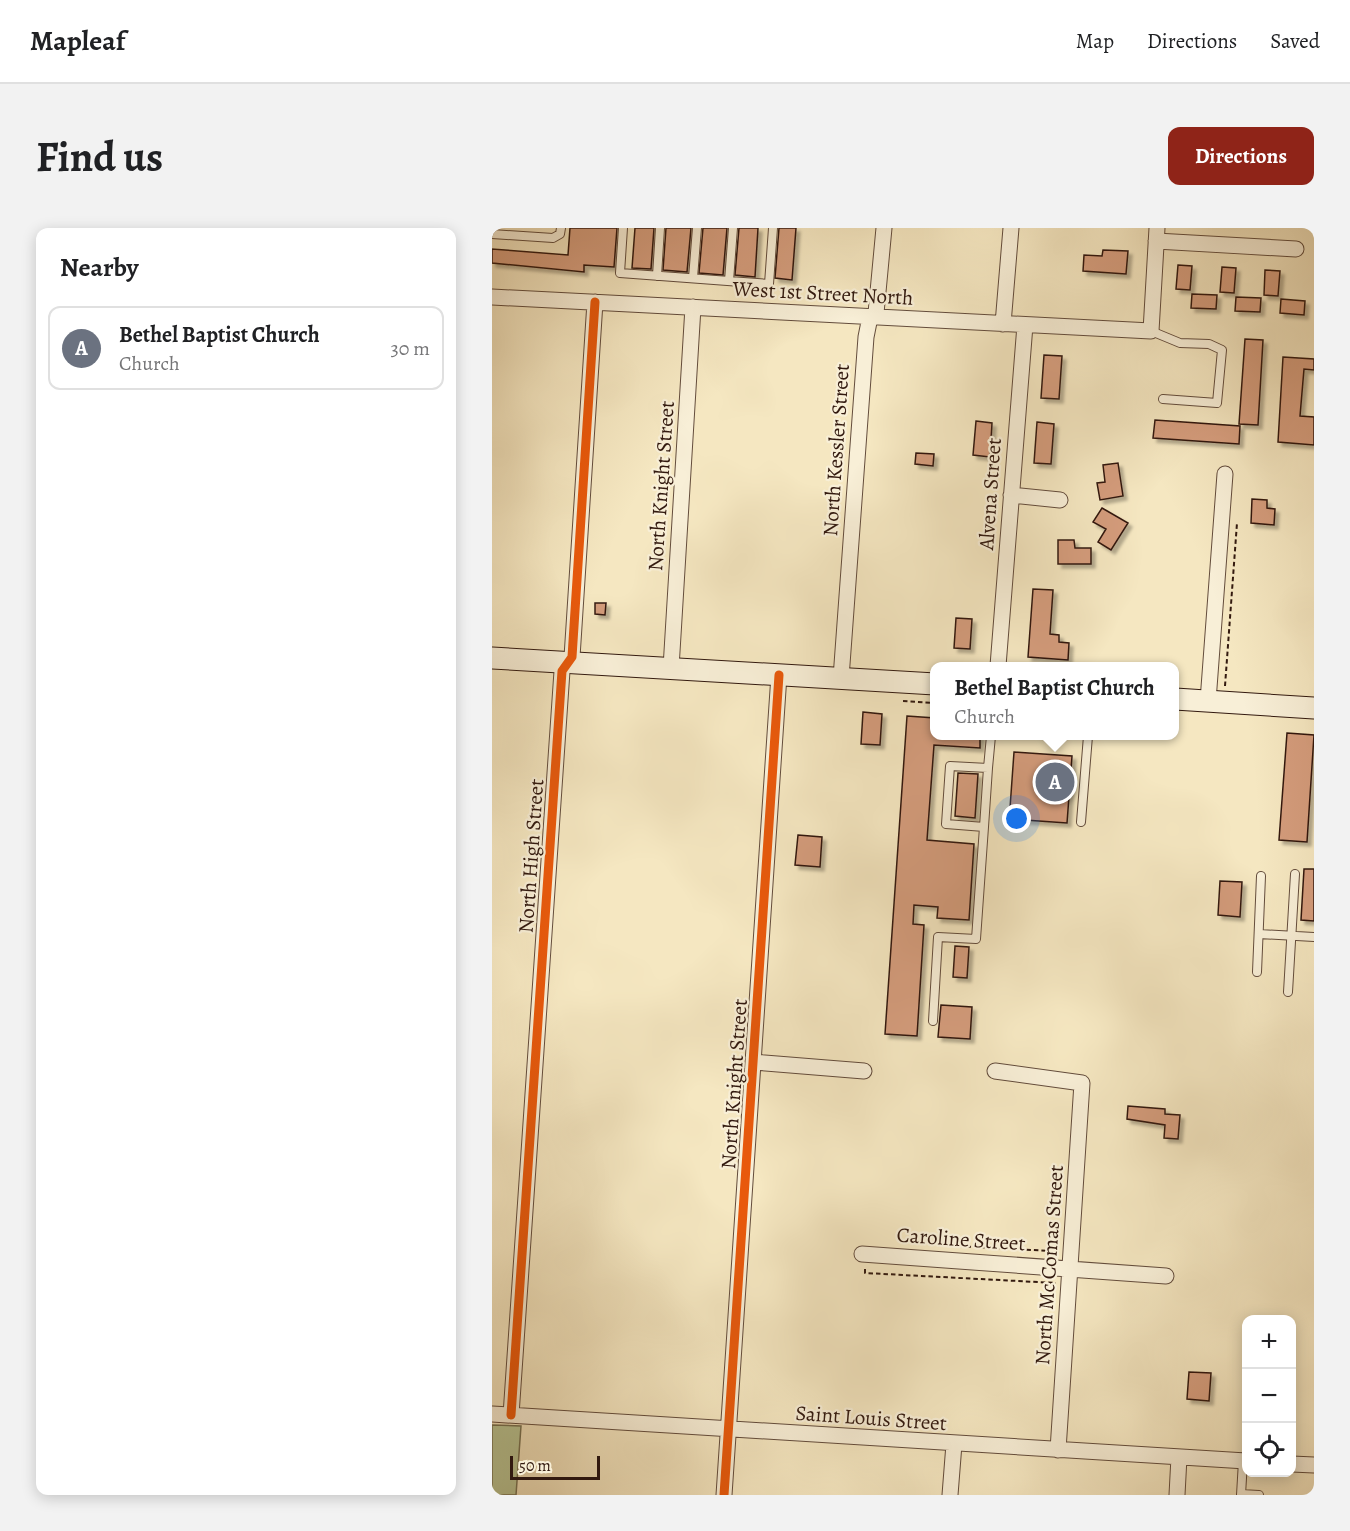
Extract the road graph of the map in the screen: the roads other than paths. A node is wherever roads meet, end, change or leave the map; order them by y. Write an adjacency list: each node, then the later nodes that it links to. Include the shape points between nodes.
1 (561, 228): 9 (lane, via 553,238)
2 (623, 228): 12 (lane, via 620,273)
3 (660, 228): 12 (lane)
4 (697, 228): 13 (lane)
5 (733, 228): 14 (lane)
6 (773, 228): 14 (lane, via 769,284)
7 (884, 228): 18 (street, North Kessler Street)
8 (1011, 228): 19 (street)
9 (492, 234)
10 (1156, 234): 11 (street); 21 (street)
11 (1296, 249)
12 (657, 276): 13 (lane)
13 (693, 278): 14 (lane)
14 (729, 281)
15 (492, 297): 16 (street, West 1st Street North)
16 (595, 302): 17 (street, West 1st Street North); 27 (street, North High Street, via 572,657)
17 (693, 307): 18 (street, West 1st Street North); 29 (street, North Knight Street)
18 (873, 317): 19 (street, West 1st Street North); 31 (street, North Kessler Street, via 866,337)
19 (1004, 324): 20 (street, West 1st Street North)
20 (1025, 325): 21 (street, West 1st Street North); 24 (street, Alvena Street)
21 (1151, 331): 22 (lane, via 1180,343 1209,344 1222,350 1217,403)
22 (1162, 399)
23 (1225, 474): 33 (street)
24 (1011, 495): 25 (street); 28 (street, Alvena Street)
25 (1060, 500)
26 (492, 657): 27 (street)
27 (568, 662): 29 (street); 56 (street, North High Street, via 562,671 560,694)
28 (998, 662)
29 (671, 668): 30 (street)
30 (779, 675): 31 (street); 49 (street, North Knight Street)
31 (841, 678): 32 (street)
32 (930, 684)
33 (1216, 695): 34 (street); 35 (street)
34 (1179, 699)
35 (1314, 708)
36 (990, 740): 38 (lane)
37 (1088, 740): 39 (lane)
38 (988, 768): 40 (lane); 40 (lane, via 950,766 946,824)
39 (1081, 822)
40 (984, 827): 48 (lane, via 976,939 938,937)
41 (1295, 874): 44 (lane)
42 (1261, 876): 43 (lane)
43 (1259, 934): 44 (lane); 46 (lane)
44 (1292, 936): 45 (lane); 47 (lane)
45 (1314, 937)
46 (1257, 972)
47 (1288, 992)
48 (933, 1021)
49 (754, 1062): 50 (street); 57 (street, North Knight Street)
50 (864, 1071)
51 (995, 1071): 53 (street, North Mc Comas Street, via 1082,1083)
52 (862, 1254): 53 (street, Caroline Street)
53 (1069, 1267): 54 (street, Caroline Street); 59 (street, North Mc Comas Street)
54 (1166, 1276)
55 (492, 1414): 56 (street, Saint Louis Street)
56 (511, 1415): 57 (street, Saint Louis Street)
57 (729, 1430): 58 (street, Saint Louis Street); 66 (street, North Knight Street)
58 (954, 1444): 59 (street, Saint Louis Street); 67 (street)
59 (1058, 1450): 60 (street, Saint Louis Street)
60 (1179, 1457): 61 (street, Saint Louis Street); 68 (street)
61 (1242, 1461)
62 (1296, 1464): 63 (street)
63 (1314, 1465)
64 (1243, 1477): 65 (lane)
65 (1241, 1494): 69 (lane)
66 (724, 1495)
67 (950, 1495)
68 (1177, 1495)
69 (1259, 1495)

